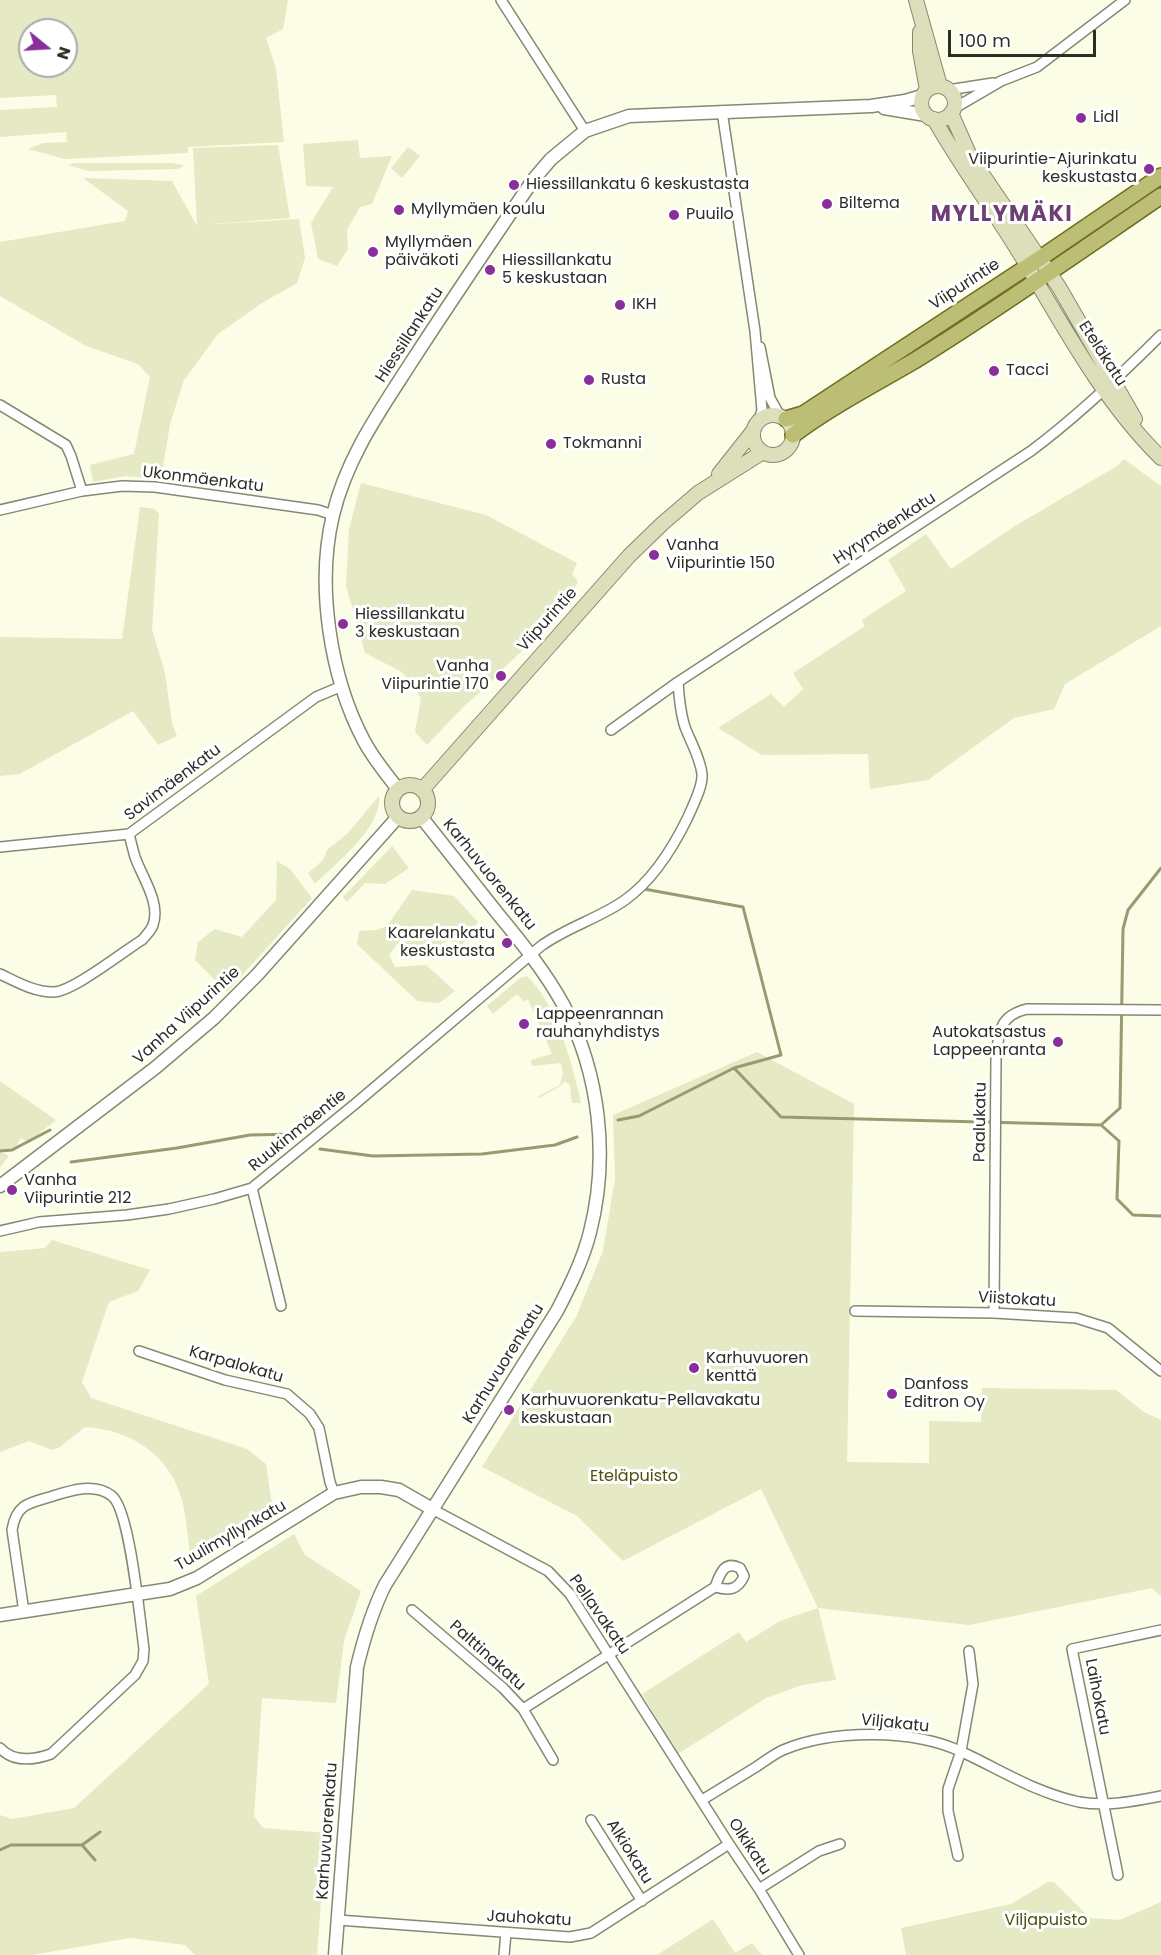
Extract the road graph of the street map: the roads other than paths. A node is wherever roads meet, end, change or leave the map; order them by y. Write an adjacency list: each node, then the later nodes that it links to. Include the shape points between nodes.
1 (501, 0): 10 (street)
2 (916, 0): 5 (main road, via 936,65)
3 (1125, 0): 4 (street, Hiessillankatu, via 1037,67)
4 (1001, 81): 5 (street, Hiessillankatu); 8 (street, Hiessillankatu)
5 (934, 91): 6 (street, Hiessillankatu, via 905,101); 8 (main road, via 953,95); 9 (main road, via 922,106)
6 (871, 106): 7 (street, Hiessillankatu); 9 (street, Hiessillankatu)
7 (722, 111): 10 (street, Hiessillankatu, via 629,116); 16 (street)
8 (952, 111): 9 (main road, via 946,117); 13 (main road, via 970,156)
9 (930, 117): 13 (main road)
10 (585, 131): 28 (street, Hiessillankatu, via 533,180 438,322 359,444)
11 (1161, 176): 13 (main road, Viipurintie)
12 (1161, 196): 14 (main road)
13 (1034, 262): 14 (main road, Eteläkatu); 15 (main road, Eteläkatu); 20 (main road, Viipurintie, via 803,414)
14 (1049, 272): 15 (main road); 18 (main road, Eteläkatu)
15 (1036, 282): 18 (main road, Eteläkatu); 22 (main road)
16 (755, 331): 20 (street, via 770,398); 21 (street, via 762,410)
17 (1161, 335): 18 (street, Hyrymäenkatu)
18 (1109, 386): 24 (main road, Eteläkatu, via 1135,431); 29 (street, Hyrymäenkatu, via 1032,451)
19 (0, 405): 26 (street, via 66,445)
20 (783, 417): 21 (main road, via 773,414); 22 (main road, via 790,423)
21 (756, 425): 23 (main road, via 753,439); 25 (main road, Viipurintie)
22 (793, 435): 23 (main road, via 790,446 780,454)
23 (763, 452): 25 (main road, Viipurintie)
24 (1159, 456)
25 (710, 484): 33 (main road, Viipurintie, via 629,556)
26 (82, 491): 27 (street, Ukonmäenkatu); 28 (street, Ukonmäenkatu, via 155,487)
27 (0, 510)
28 (333, 514): 30 (street, Hiessillankatu, via 326,560 326,598)
29 (678, 682): 31 (street, Hyrymäenkatu); 38 (street, Ruukinmäentie, via 684,725 702,777 681,831 662,862 624,901 555,936)
30 (342, 686): 32 (street, Hiessillankatu, via 364,742); 36 (street, Savimäenkatu, via 316,697)
31 (611, 730)
32 (398, 789): 33 (main road, via 411,785); 34 (main road, via 392,800)
33 (423, 790): 35 (main road, via 428,807)
34 (397, 818): 35 (main road, via 410,822); 41 (street, Vanha Viipurintie, via 214,1018)
35 (422, 818): 38 (street, Karhuvuorenkatu)
36 (129, 834): 37 (street, Savimäenkatu); 39 (street, via 153,906 149,933 73,986 56,993 35,990)
37 (0, 848)
38 (531, 954): 42 (street, Ruukinmäentie); 50 (street, Karhuvuorenkatu, via 563,1005 588,1065 600,1140 594,1212 585,1248 567,1291)
39 (0, 974)
40 (1161, 1010): 46 (street, Paalukatu, via 1027,1009 1013,1012 1003,1022 996,1059)
41 (0, 1186)
42 (252, 1188): 43 (street, Ruukinmäentie, via 169,1209 39,1222); 44 (street)
43 (0, 1231)
44 (281, 1306)
45 (855, 1311): 46 (street, Viistokatu)
46 (994, 1313): 48 (street, Viistokatu, via 1076,1318 1108,1328)
47 (139, 1351): 49 (street, Karpalokatu, via 225,1380 287,1394 310,1414 319,1428)
48 (1161, 1371)
49 (334, 1493): 50 (street, Tuulimyllynkatu, via 381,1486 399,1490); 52 (street, Tuulimyllynkatu, via 196,1578 170,1589)
50 (434, 1510): 58 (street, Pellavakatu, via 548,1571 570,1594); 74 (street, Karhuvuorenkatu, via 374,1606 357,1667)
51 (715, 1587): 58 (street)
52 (136, 1595): 54 (street, Tuulimyllynkatu); 54 (street, via 121,1508 112,1496 91,1488 71,1491 26,1504 14,1518 12,1530); 60 (street, via 144,1649 135,1675 51,1754 18,1759)
53 (412, 1610): 59 (street, Palttinakatu)
54 (24, 1612): 55 (street, Tuulimyllynkatu)
55 (0, 1615)
56 (1161, 1630): 66 (street, Laihokatu, via 1072,1649)
57 (969, 1651): 61 (street, via 973,1684)
58 (609, 1655): 59 (street); 62 (street, Pellavakatu)
59 (523, 1709): 63 (street, Palttinakatu)
60 (0, 1748)
61 (961, 1751): 65 (street, Viljakatu, via 907,1737 827,1738 782,1750); 66 (street, Viljakatu, via 1029,1786 1082,1802); 70 (street, via 948,1789 948,1811)
62 (674, 1756): 65 (street, Olkikatu)
63 (554, 1760)
64 (1161, 1796): 66 (street, Viljakatu)
65 (702, 1800): 68 (street, Olkikatu)
66 (1103, 1804): 71 (street)
67 (591, 1820): 73 (street, Alkiokatu)
68 (729, 1844): 72 (street, Olkikatu); 73 (street, Jauhokatu)
69 (840, 1844): 72 (street, via 819,1851)
70 (958, 1856)
71 (1118, 1875)
72 (759, 1889): 78 (street, Olkikatu)
73 (642, 1901): 75 (street, Jauhokatu, via 581,1936)
74 (338, 1920): 75 (street, Jauhokatu); 76 (street, Karhuvuorenkatu)
75 (506, 1933): 77 (street)
76 (335, 1955)
77 (504, 1955)
78 (799, 1955)

